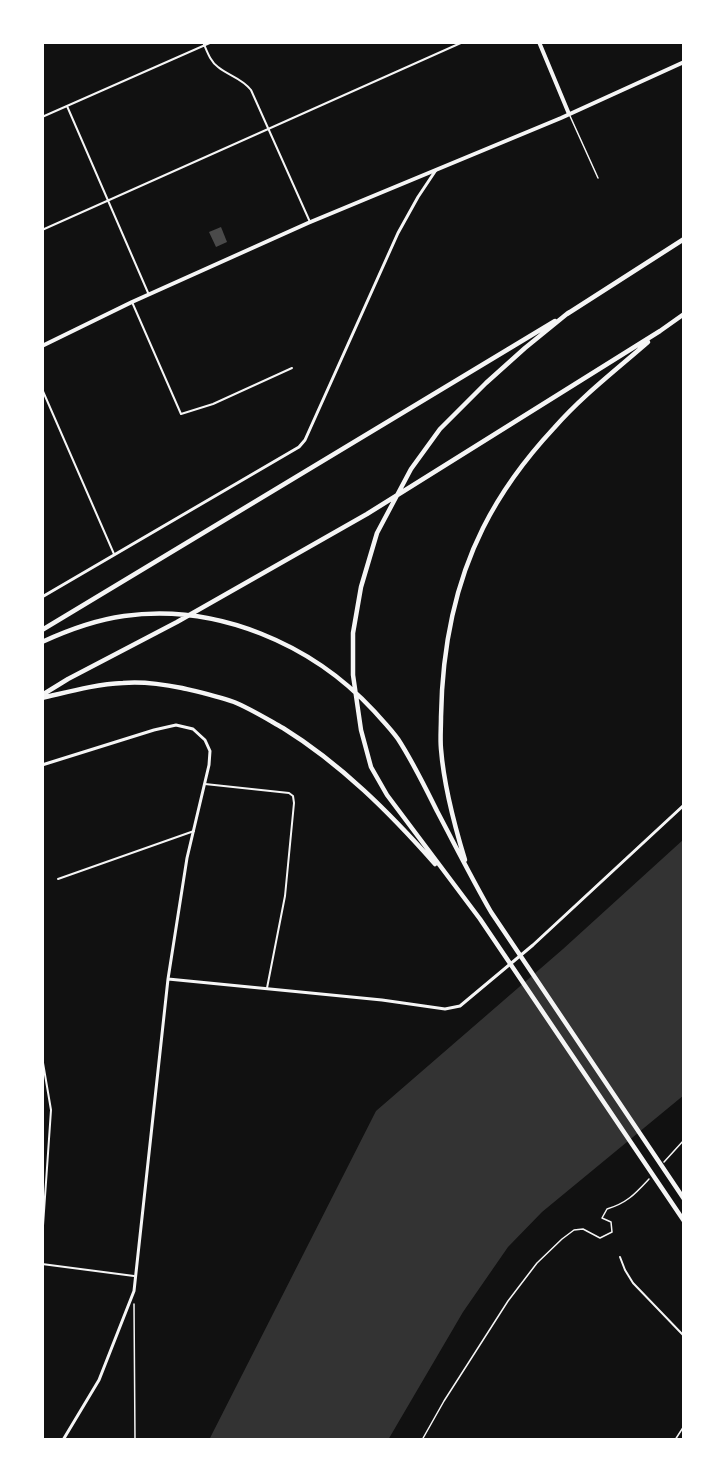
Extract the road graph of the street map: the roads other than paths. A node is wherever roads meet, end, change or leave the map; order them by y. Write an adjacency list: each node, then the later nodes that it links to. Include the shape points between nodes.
1 (212, 42): 4 (street)
2 (463, 42): 9 (street)
3 (538, 42): 7 (main road)
4 (204, 44): 6 (street); 9 (street, via 217,67 251,90)
5 (684, 62): 7 (main road)
6 (67, 106): 8 (street); 12 (street)
7 (569, 114): 10 (main road); 11 (lane)
8 (42, 117)
9 (269, 129): 12 (street); 13 (street)
10 (436, 170): 13 (main road); 24 (street, via 398,234 305,440)
11 (598, 178)
12 (108, 201): 14 (street); 16 (street)
13 (310, 222): 16 (main road)
14 (42, 230)
15 (684, 239): 18 (highway)
16 (149, 295): 17 (main road)
17 (132, 302): 21 (main road); 22 (street, via 181,414 216,403)
18 (568, 313): 26 (highway); 35 (highway, via 486,383 440,429 411,468 377,533 361,587 353,633 353,675 371,767)
19 (684, 314): 20 (highway)
20 (660, 331): 28 (highway, via 367,514); 33 (highway, via 553,428 505,491 483,528 467,567 446,653 441,747 446,789)
21 (42, 346)
22 (292, 368)
23 (42, 389): 24 (street)
24 (114, 554): 25 (street)
25 (42, 597)
26 (42, 630)
27 (42, 642): 33 (highway, via 98,621 125,616 181,615 251,629 306,655 357,693 397,738)
28 (42, 696): 35 (highway, via 122,683 158,683 235,703 304,741 337,766 388,813)
29 (42, 765): 30 (street, via 176,725 193,729 205,740 210,751)
30 (205, 784): 32 (street); 37 (street, via 293,796 285,896)
31 (684, 805): 37 (street, via 460,1006 445,1009)
32 (194, 831): 34 (street); 36 (street)
33 (470, 874): 40 (highway, via 521,959)
34 (58, 879)
35 (460, 894): 41 (highway)
36 (168, 979): 37 (street); 45 (street)
37 (267, 988)
38 (42, 1057): 39 (street)
39 (43, 1074): 42 (street, via 51,1110)
40 (684, 1199)
41 (684, 1221)
42 (42, 1240)
43 (620, 1257): 46 (street, via 633,1283)
44 (42, 1264): 45 (street)
45 (136, 1276): 48 (street, via 134,1291 99,1380)
46 (684, 1336)
47 (684, 1426): 49 (lane)
48 (63, 1440)
49 (675, 1440)

